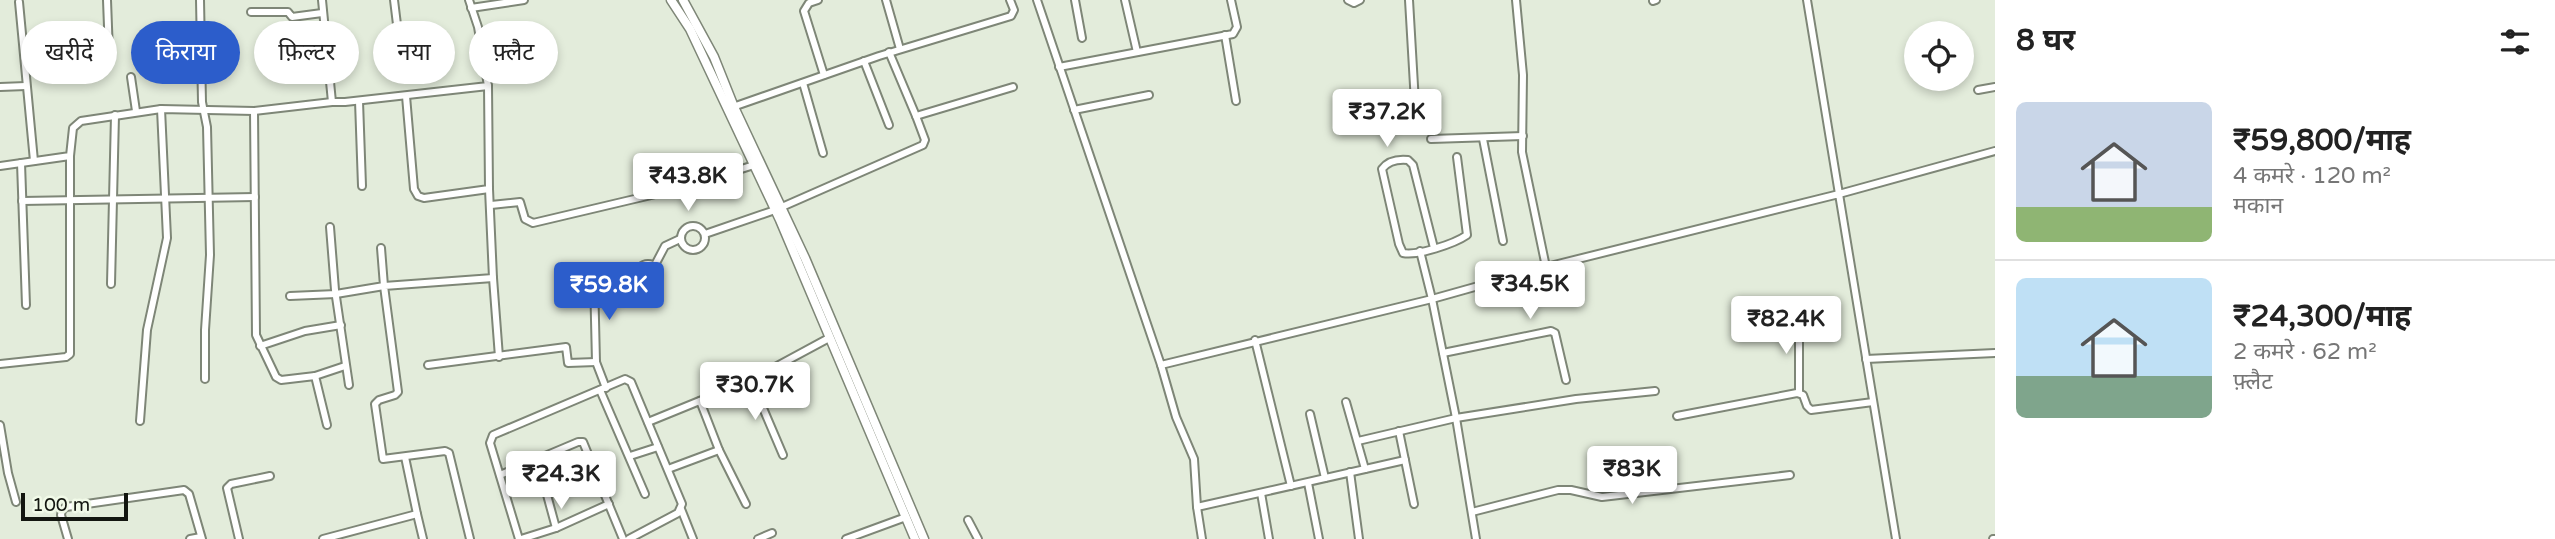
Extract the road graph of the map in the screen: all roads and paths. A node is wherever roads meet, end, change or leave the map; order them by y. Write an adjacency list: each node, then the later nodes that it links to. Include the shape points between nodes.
1 (107, 0): 25 (street)
2 (200, 0): 53 (street)
3 (322, 0): 24 (street)
4 (394, 0): 26 (street)
5 (469, 0): 22 (street)
6 (524, 0): 22 (street)
7 (671, 0): 49 (street)
8 (683, 0): 49 (street, via 714,57)
9 (818, 0): 34 (street, via 804,10)
10 (886, 0): 29 (street)
11 (1010, 0): 29 (street, via 1014,10 1010,16)
12 (1037, 0): 33 (street)
13 (1075, 0): 28 (street)
14 (1125, 0): 31 (street)
15 (1231, 0): 27 (street, via 1237,27 1233,34)
16 (1348, 0): 17 (street)
17 (1360, 0)
18 (1409, 0): 48 (street)
19 (1516, 0): 58 (street)
20 (1807, 0): 71 (street)
21 (19, 2): 37 (street)
22 (471, 8): 38 (street)
23 (251, 12): 24 (street)
24 (322, 13): 47 (street)
25 (108, 21)
26 (397, 21)
27 (1225, 35): 31 (street); 46 (street)
28 (1082, 38)
29 (900, 49): 30 (street)
30 (890, 52): 32 (street); 56 (street)
31 (1137, 52): 33 (street)
32 (864, 61): 34 (street); 57 (street)
33 (1059, 67): 51 (street)
34 (824, 75): 35 (street)
35 (803, 83): 49 (street); 62 (street)
36 (132, 84): 52 (street)
37 (26, 86): 39 (street); 65 (street)
38 (488, 86): 44 (street); 70 (street)
39 (0, 87)
40 (1013, 87): 56 (street)
41 (1995, 87): 42 (street)
42 (1978, 90)
43 (1149, 95): 51 (street)
44 (406, 96): 45 (street); 70 (street, via 418,196)
45 (359, 101): 47 (street); 69 (street)
46 (1236, 101)
47 (332, 102): 54 (street)
48 (1415, 103)
49 (731, 108): 67 (street); 79 (street)
50 (161, 109): 52 (street); 53 (street); 73 (street)
51 (1074, 110): 109 (street)
52 (136, 111): 55 (street)
53 (203, 111): 54 (street); 75 (street)
54 (254, 111): 72 (street)
55 (115, 115): 63 (street, via 76,124); 74 (street)
56 (916, 116): 79 (street, via 923,145)
57 (889, 125)
58 (1523, 136): 60 (street); 88 (street, via 1523,157)
59 (1431, 139): 60 (street)
60 (1483, 139): 83 (street)
61 (1995, 151): 71 (street)
62 (823, 153)
63 (70, 156): 65 (street); 77 (street)
64 (1457, 157): 85 (street, via 1468,233)
65 (34, 161): 66 (street)
66 (21, 163): 68 (street); 76 (street)
67 (754, 165): 78 (street, via 681,188 533,223 525,219 520,202); 79 (street)
68 (0, 166)
69 (362, 186)
70 (489, 189): 78 (street)
71 (1839, 194): 88 (street); 105 (street)
72 (255, 197): 75 (street); 101 (street, via 256,335)
73 (166, 198): 74 (street); 75 (street); 125 (street, via 167,238 147,330)
74 (112, 199): 77 (street); 91 (street)
75 (209, 199): 112 (street)
76 (22, 201): 77 (street); 96 (street)
77 (70, 201): 107 (street, via 70,354)
78 (491, 205): 90 (street)
79 (778, 208): 81 (street); 99 (street); 175 (street)
80 (330, 227): 93 (street)
81 (705, 234): 82 (street, via 689,226); 82 (street, via 705,243 695,251)
82 (680, 239): 87 (street, via 665,246)
83 (1503, 241)
84 (381, 248): 92 (street)
85 (1434, 248): 86 (street); 86 (street, via 1413,165 1404,159 1393,161 1382,173 1399,244 1405,254)
86 (1420, 251): 95 (street)
87 (655, 265): 89 (street, via 644,264); 89 (street, via 660,275 655,284 644,285)
88 (1546, 267): 95 (street)
89 (637, 275): 106 (street, via 594,278)
90 (493, 278): 92 (street); 104 (street)
91 (111, 284)
92 (384, 286): 93 (street); 135 (street, via 398,392 375,404 381,455)
93 (336, 294): 94 (street); 98 (street)
94 (290, 296)
95 (1432, 299): 100 (street); 102 (street)
96 (26, 305)
97 (1796, 316): 118 (street)
98 (341, 325): 101 (street); 110 (street)
99 (830, 338): 113 (street); 157 (street)
100 (1255, 340): 109 (street); 146 (street)
101 (260, 346): 111 (street, via 281,380)
102 (1443, 353): 114 (street, via 1551,331); 124 (street)
103 (1995, 353): 105 (street)
104 (499, 357): 106 (street, via 566,347 568,363); 108 (street)
105 (1866, 359): 121 (street)
106 (596, 362): 116 (street)
107 (0, 364)
108 (428, 365)
109 (1161, 365): 153 (street, via 1195,459)
110 (345, 366): 111 (street); 115 (street)
111 (315, 376): 128 (street)
112 (205, 379)
113 (751, 380): 119 (street); 133 (street)
114 (1566, 380)
115 (349, 385)
116 (603, 389): 126 (street, via 625,379 631,382); 134 (street); 141 (street, via 493,435 490,443)
117 (1655, 391): 124 (street)
118 (1799, 393): 121 (street, via 1811,410); 123 (street)
119 (700, 401): 126 (street); 132 (street)
120 (1346, 402): 130 (street)
121 (1873, 402): 182 (street)
122 (1310, 414): 144 (street)
123 (1677, 416)
124 (1456, 418): 129 (street); 155 (street)
125 (140, 421)
126 (648, 422): 131 (street)
127 (0, 425): 149 (street)
128 (327, 425)
129 (1399, 431): 130 (street); 137 (street)
130 (1358, 440): 139 (street)
131 (658, 447): 134 (street); 138 (street)
132 (719, 450): 138 (street); 150 (street)
133 (783, 455)
134 (630, 456): 148 (street)
135 (405, 457): 156 (street); 167 (street, via 449,453)
136 (537, 458): 141 (street); 152 (street, via 583,442); 159 (street)
137 (1405, 460): 139 (street); 151 (street)
138 (668, 469): 154 (street)
139 (1365, 469): 140 (street)
140 (1350, 472): 144 (street); 180 (street)
141 (500, 475): 168 (street)
142 (1790, 475): 155 (street, via 1602,497 1558,490)
143 (270, 476): 164 (street, via 227,488)
144 (1325, 478): 145 (street)
145 (1308, 483): 146 (street); 179 (street)
146 (1292, 486): 147 (street)
147 (1261, 493): 153 (street); 178 (street)
148 (645, 494)
149 (16, 502)
150 (746, 504)
151 (1413, 504)
152 (609, 505): 159 (street); 169 (street)
153 (1197, 507): 177 (street)
154 (681, 509): 170 (street); 171 (street)
155 (1472, 512): 181 (street)
156 (417, 514): 165 (street); 166 (street)
157 (906, 517): 173 (street); 174 (street)
158 (968, 520): 176 (street)
159 (556, 527): 168 (street)
160 (772, 533): 172 (street)
161 (201, 538): 162 (street, via 184,490 66,507 61,515); 163 (street)
162 (68, 539)
163 (190, 539)
164 (239, 539)
165 (323, 539)
166 (423, 539)
167 (470, 539)
168 (520, 539)
169 (623, 539)
170 (629, 539)
171 (693, 539)
172 (758, 539)
173 (846, 539)
174 (915, 539)
175 (924, 539)
176 (978, 539)
177 (1202, 539)
178 (1269, 539)
179 (1319, 539)
180 (1359, 539)
181 (1476, 539)
182 (1896, 539)

